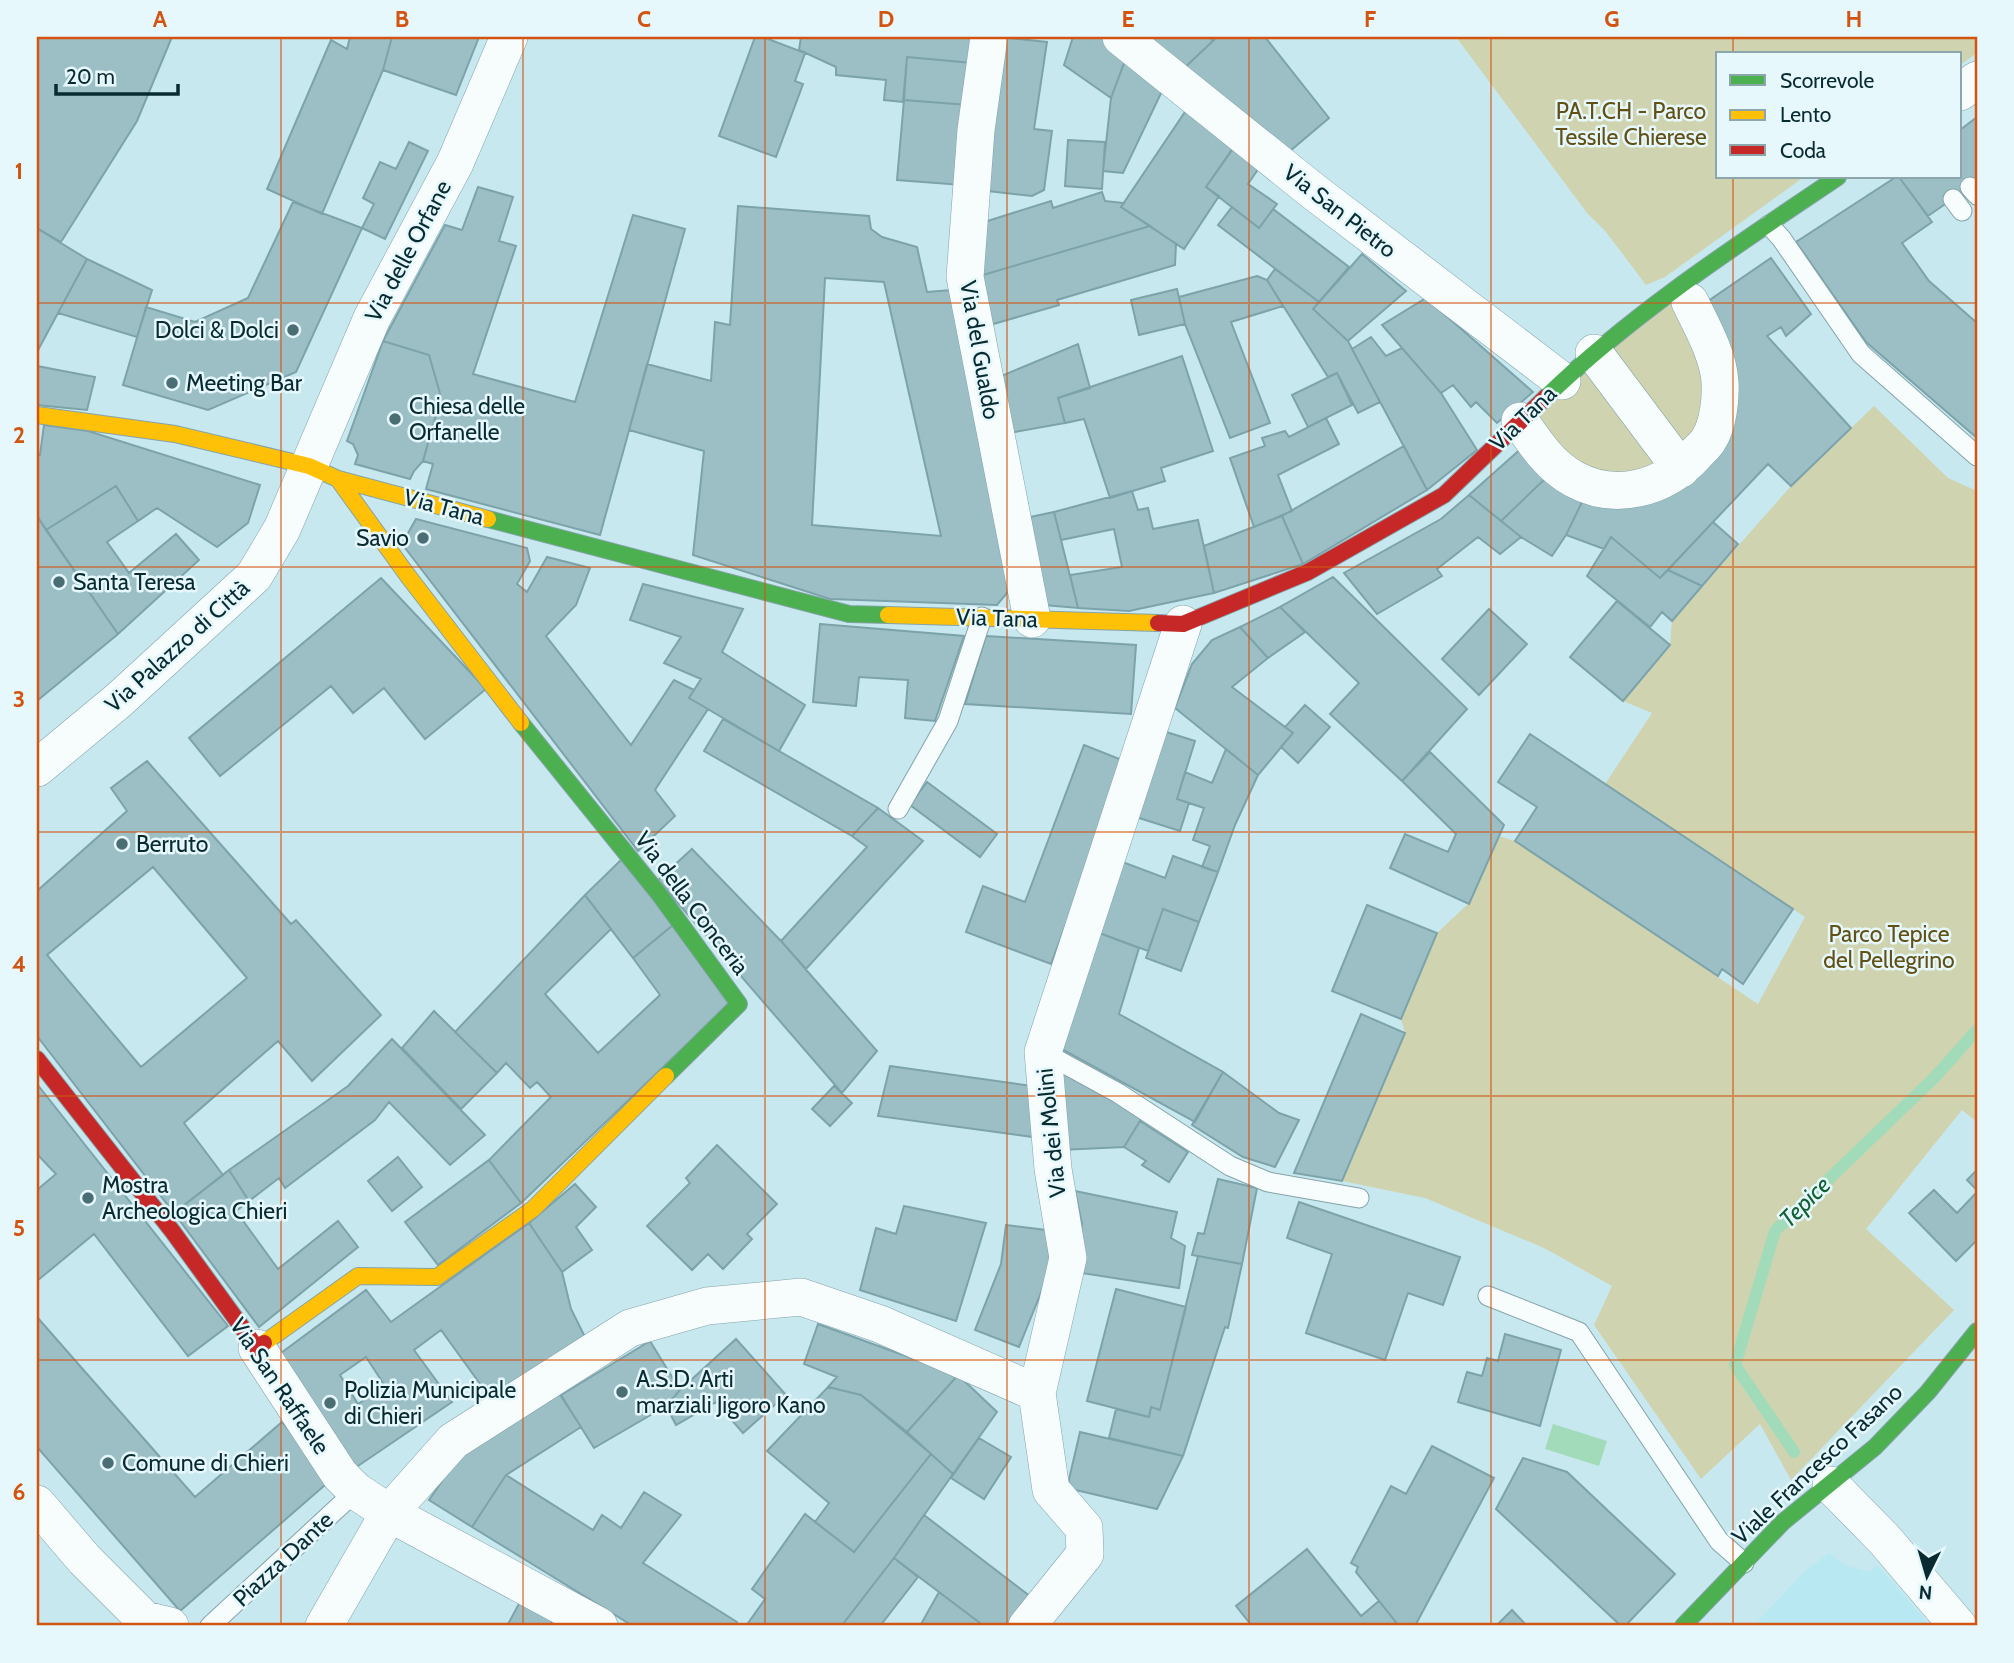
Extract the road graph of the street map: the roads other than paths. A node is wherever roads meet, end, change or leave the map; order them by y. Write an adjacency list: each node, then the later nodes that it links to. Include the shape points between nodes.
1 (509, 37): 15 (street, Via delle Orfane, via 455,163 372,318)
2 (989, 37): 17 (street, Via del Gualdo, via 976,130 965,277)
3 (1121, 37): 10 (street, Via San Pietro)
4 (1977, 80): 5 (street)
5 (1962, 91)
6 (1837, 178): 7 (street, Via Tana)
7 (1769, 225): 9 (street, Via Tana, via 1678,285); 13 (lane, via 1861,354)
8 (1690, 302): 14 (street, via 1711,348 1720,382 1709,440)
9 (1594, 353): 10 (street, Via Tana); 14 (street)
10 (1562, 381): 12 (street, Via Tana)
11 (37, 415): 15 (street, Via Tana, via 175,434)
12 (1520, 421): 14 (street, via 1546,458 1574,479 1610,491 1644,488); 18 (street, Via Tana, via 1444,495 1308,572)
13 (1977, 456)
14 (1681, 469)
15 (324, 472): 16 (street, Via Tana, via 849,614); 19 (street, Via Palazzo di Città, via 254,576); 26 (street, Via della Conceria, via 632,860 739,1004 533,1209 437,1277 358,1276)
16 (982, 617): 17 (street, Via Tana); 20 (lane, via 948,721)
17 (1032, 619): 18 (street, Via Tana)
18 (1183, 624): 21 (street, Via dei Molini)
19 (37, 768)
20 (898, 808)
21 (1043, 1052): 23 (lane, via 1118,1093 1230,1166 1268,1182); 27 (street, Via dei Molini, via 1053,1169 1068,1258)
22 (37, 1059): 26 (street, Via San Raffaele)
23 (1359, 1198)
24 (1488, 1296): 32 (lane, via 1579,1332 1718,1541)
25 (1977, 1331): 28 (street, Viale Francesco Fasano, via 1928,1392)
26 (257, 1348): 29 (street, Via San Raffaele, via 340,1475)
27 (1037, 1393): 31 (street, via 880,1324 801,1297 707,1306 630,1328 453,1441); 37 (street, Via dei Molini, via 1051,1490 1084,1528 1085,1554)
28 (1831, 1485): 32 (street, Viale Francesco Fasano, via 1783,1522); 39 (street)
29 (356, 1491): 31 (street, Via San Raffaele); 34 (lane, Piazza Dante)
30 (37, 1504): 33 (street, via 145,1620)
31 (388, 1513): 35 (street); 36 (street, Via San Raffaele)
32 (1744, 1563): 38 (street, Viale Francesco Fasano)
33 (170, 1626)
34 (210, 1626)
35 (324, 1626)
36 (599, 1626)
37 (1027, 1626)
38 (1683, 1626)
39 (1958, 1626)

